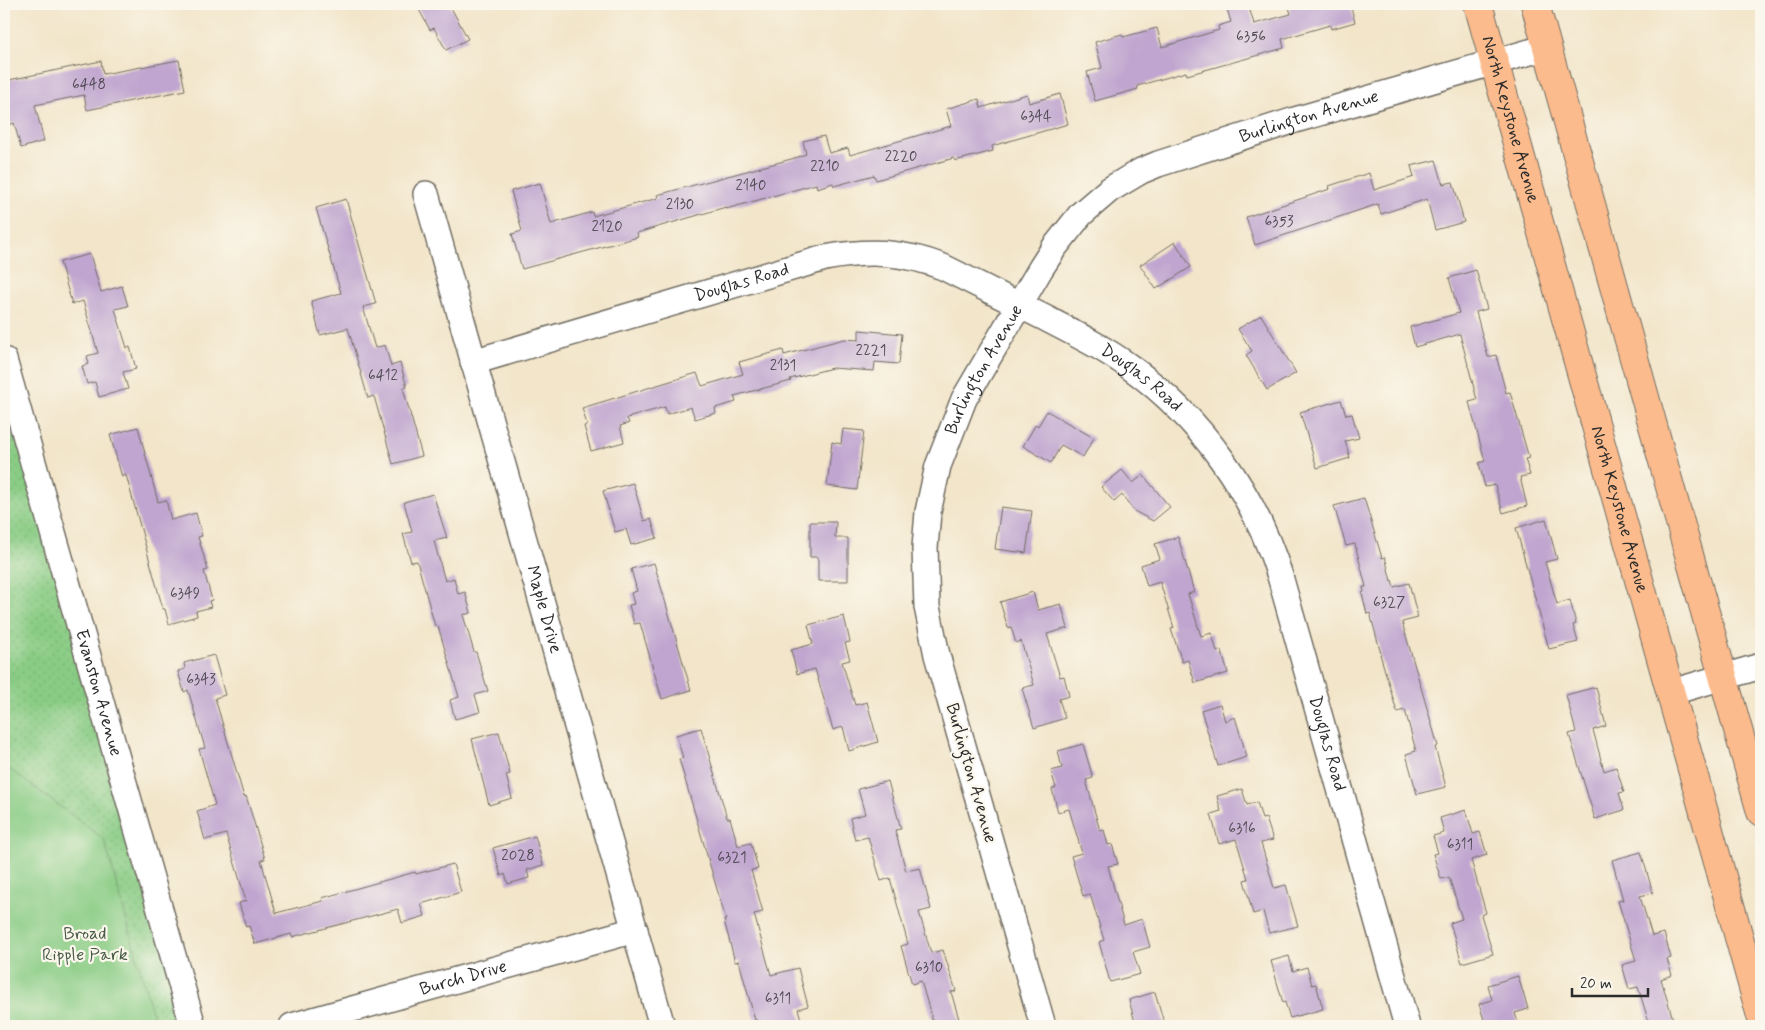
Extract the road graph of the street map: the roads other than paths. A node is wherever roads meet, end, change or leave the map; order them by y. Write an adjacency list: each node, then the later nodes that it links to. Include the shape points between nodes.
1 (1478, 4): 4 (main road, North Keystone Avenue)
2 (1535, 4): 3 (main road)
3 (1547, 47): 4 (street, Burlington Avenue); 10 (main road)
4 (1495, 63): 6 (street, Burlington Avenue, via 1286,123 1141,171 1109,190 1081,214 1054,248); 11 (main road, North Keystone Avenue)
5 (426, 194): 8 (street, Maple Drive)
6 (1019, 305): 8 (street, Douglas Road, via 920,258 848,254 825,258); 18 (street, Burlington Avenue, via 964,399 941,457 928,512 925,572 927,607 938,655); 19 (street, Douglas Road, via 1098,347 1148,380 1206,439 1252,509 1280,576)
7 (4, 360): 15 (street, Evanston Avenue)
8 (474, 362): 13 (street, Maple Drive)
9 (1761, 666): 10 (street)
10 (1724, 676): 11 (street); 12 (main road)
11 (1672, 692): 14 (main road, North Keystone Avenue)
12 (1761, 812)
13 (635, 930): 16 (street, Burch Drive); 17 (street, Maple Drive)
14 (1761, 1016)
15 (193, 1026)
16 (292, 1026)
17 (662, 1026)
18 (1043, 1026)
19 (1407, 1026)

